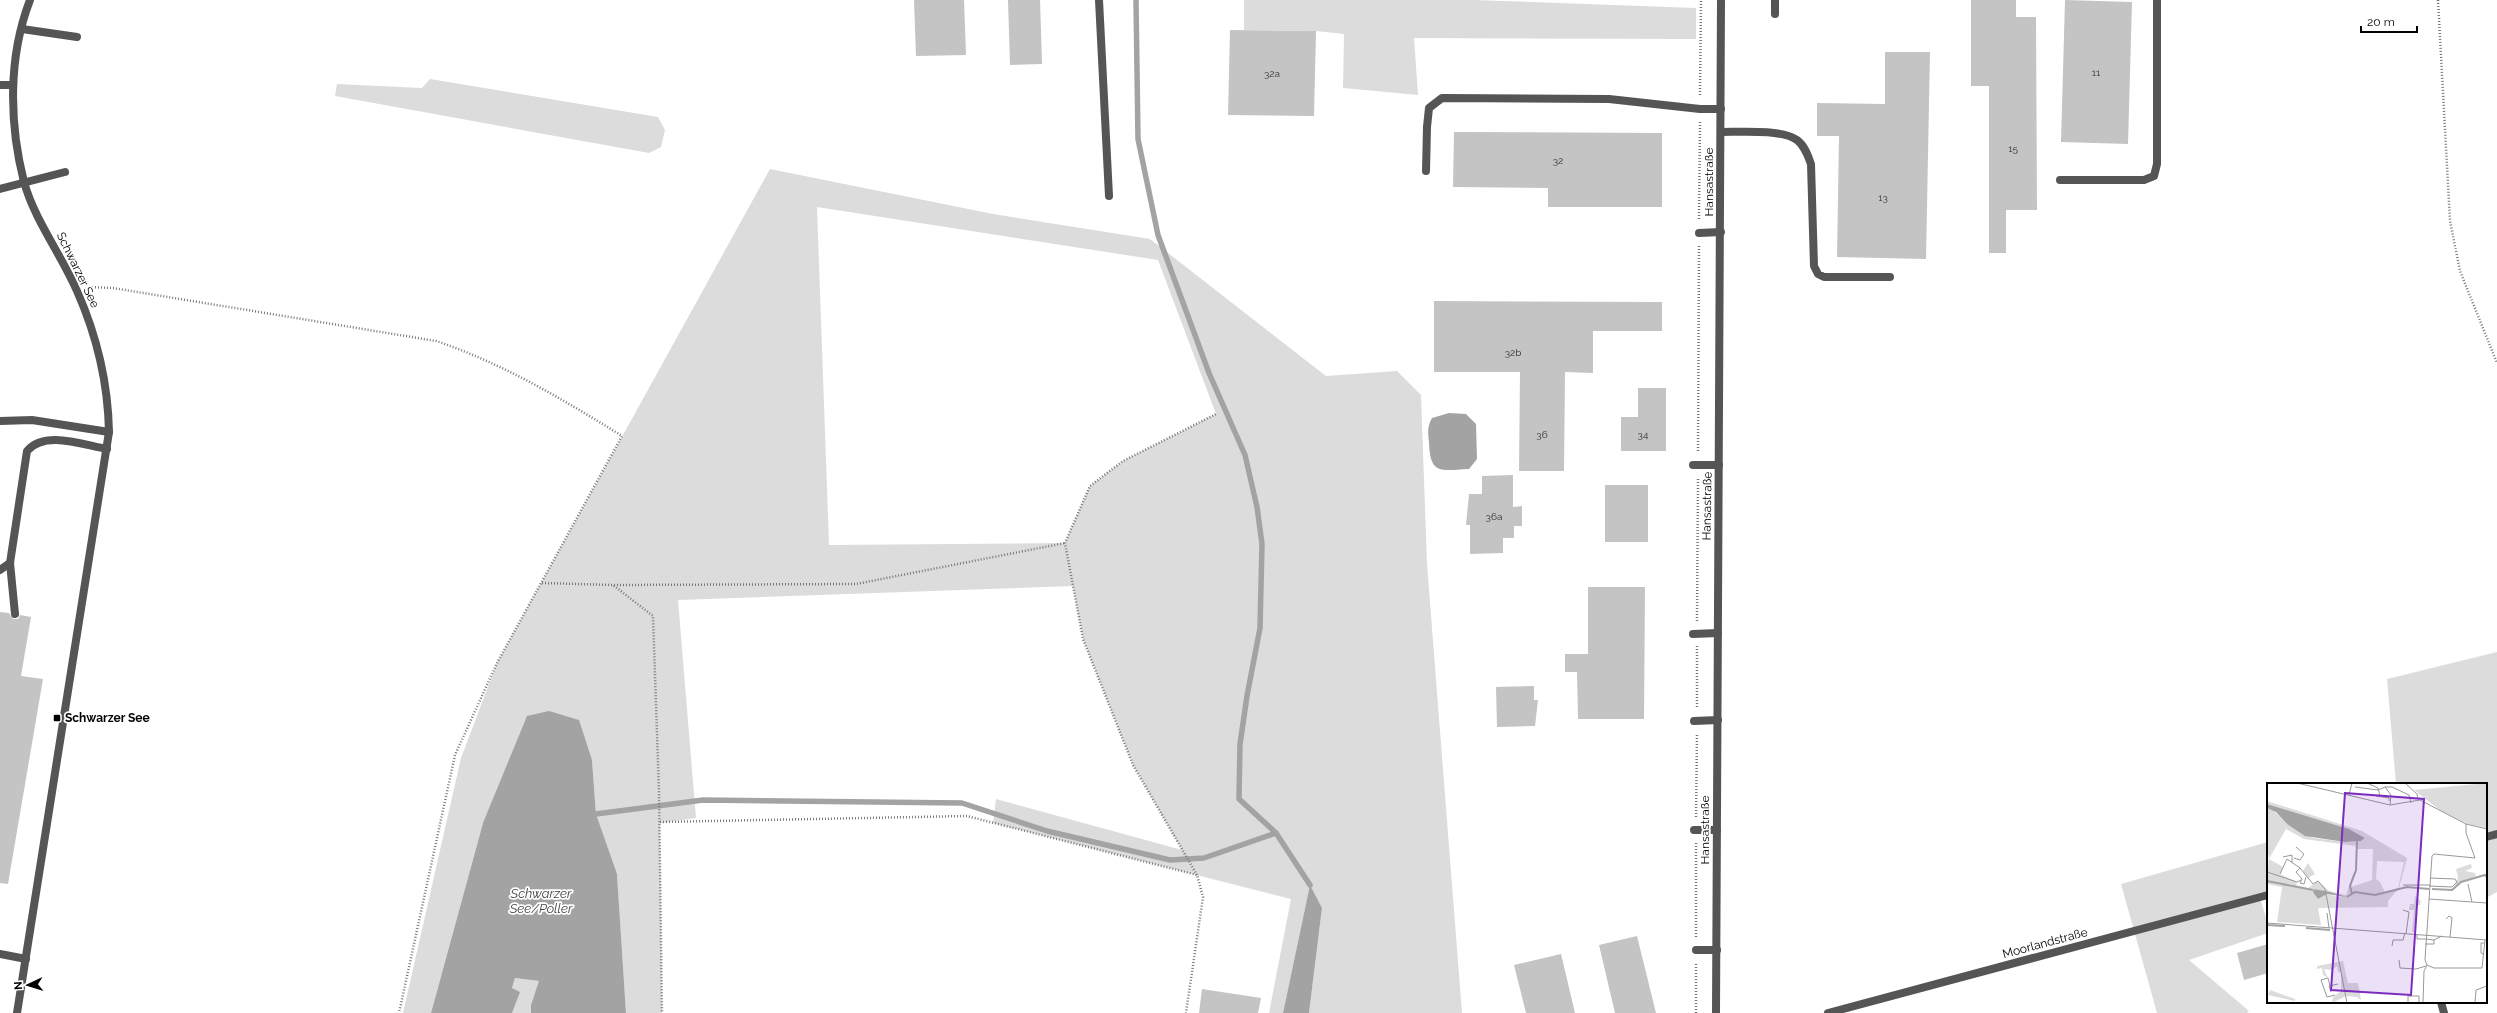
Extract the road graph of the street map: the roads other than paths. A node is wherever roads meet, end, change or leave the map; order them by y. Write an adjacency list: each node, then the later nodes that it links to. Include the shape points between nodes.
1 (30, 0): 7 (street, Schwarzer See)
2 (1099, 0): 18 (street)
3 (1721, 0): 11 (street, Hansastraße)
4 (1775, 0): 6 (street)
5 (2157, 0): 15 (street, via 2157,164 2154,176 2144,180)
6 (1775, 14)
7 (22, 29): 8 (street); 10 (street, Schwarzer See)
8 (77, 37)
9 (0, 85): 10 (street)
10 (12, 85): 16 (street, Schwarzer See, via 16,138)
11 (1721, 109): 12 (street, Hansastraße); 13 (street, via 1609,100 1442,98 1430,108)
12 (1721, 132): 19 (street, Hansastraße); 21 (street, via 1787,135 1799,141 1811,164 1814,266 1818,274 1824,277)
13 (1426, 171)
14 (65, 172): 16 (street)
15 (2060, 180)
16 (25, 182): 17 (street); 23 (street, Schwarzer See, via 41,223 77,290 94,335 103,368 108,404)
17 (0, 189)
18 (1109, 196)
19 (1720, 232): 20 (street); 26 (street, Hansastraße)
20 (1699, 233)
21 (1890, 278)
22 (0, 421): 23 (street, via 32,420)
23 (108, 432): 24 (street, Schwarzer See)
24 (107, 449): 27 (street, via 48,439 34,443 27,451); 42 (street, Schwarzer See)
25 (1696, 465): 26 (street)
26 (1719, 465): 30 (street, Hansastraße)
27 (10, 563): 28 (street); 29 (street)
28 (0, 570)
29 (15, 614)
30 (1718, 633): 31 (street); 32 (street, Hansastraße)
31 (1695, 634)
32 (1718, 720): 33 (street); 35 (street, Hansastraße)
33 (1695, 721)
34 (1695, 830): 35 (street)
35 (1717, 830): 40 (street, Hansastraße)
36 (2497, 834): 37 (street)
37 (2487, 836)
38 (2267, 895): 46 (street, Moorlandstraße)
39 (1696, 950): 40 (street)
40 (1717, 950): 45 (street, Hansastraße)
41 (0, 954): 42 (street)
42 (26, 959): 44 (street, Schwarzer See)
43 (2441, 1003): 47 (street)
44 (17, 1013)
45 (1716, 1013)
46 (1828, 1013)
47 (2444, 1013)

